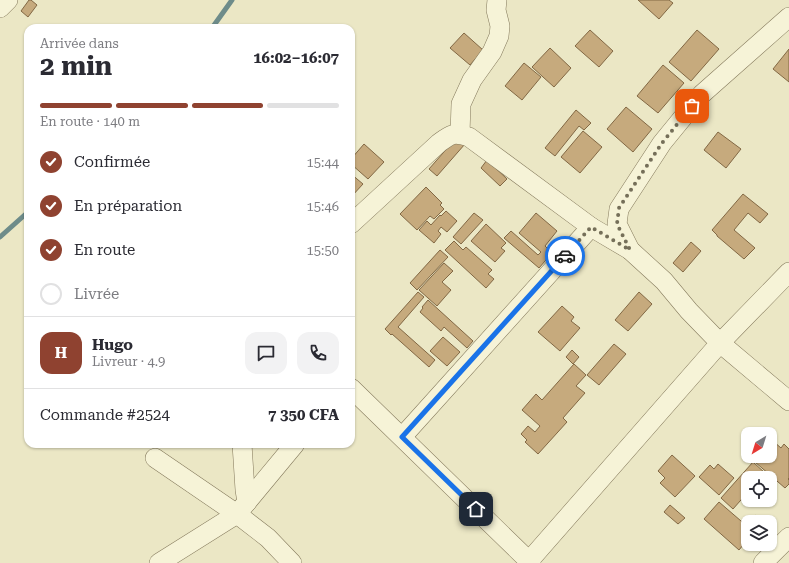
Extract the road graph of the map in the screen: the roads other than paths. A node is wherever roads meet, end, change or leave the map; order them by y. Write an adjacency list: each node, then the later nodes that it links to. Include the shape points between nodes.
1 (8, 0): 3 (street)
2 (497, 0): 5 (street, via 500,36 472,80 461,104)
3 (0, 8)
4 (789, 17): 8 (street, via 702,94 662,143 619,208 617,224)
5 (460, 134): 6 (street, via 451,134 439,143); 7 (street, via 469,137)
6 (355, 220)
7 (591, 227): 8 (street); 13 (street)
8 (630, 250): 10 (street, via 664,281)
9 (789, 272): 10 (street)
10 (720, 343): 12 (street); 19 (street)
11 (355, 392): 13 (street)
12 (789, 401)
13 (402, 437): 19 (street)
14 (242, 448): 17 (street, via 245,490)
15 (292, 448): 17 (street)
16 (155, 458): 17 (street)
17 (242, 508): 20 (street); 21 (street)
18 (789, 537): 22 (street)
19 (530, 562)
20 (159, 563)
21 (292, 563)
22 (764, 563)

